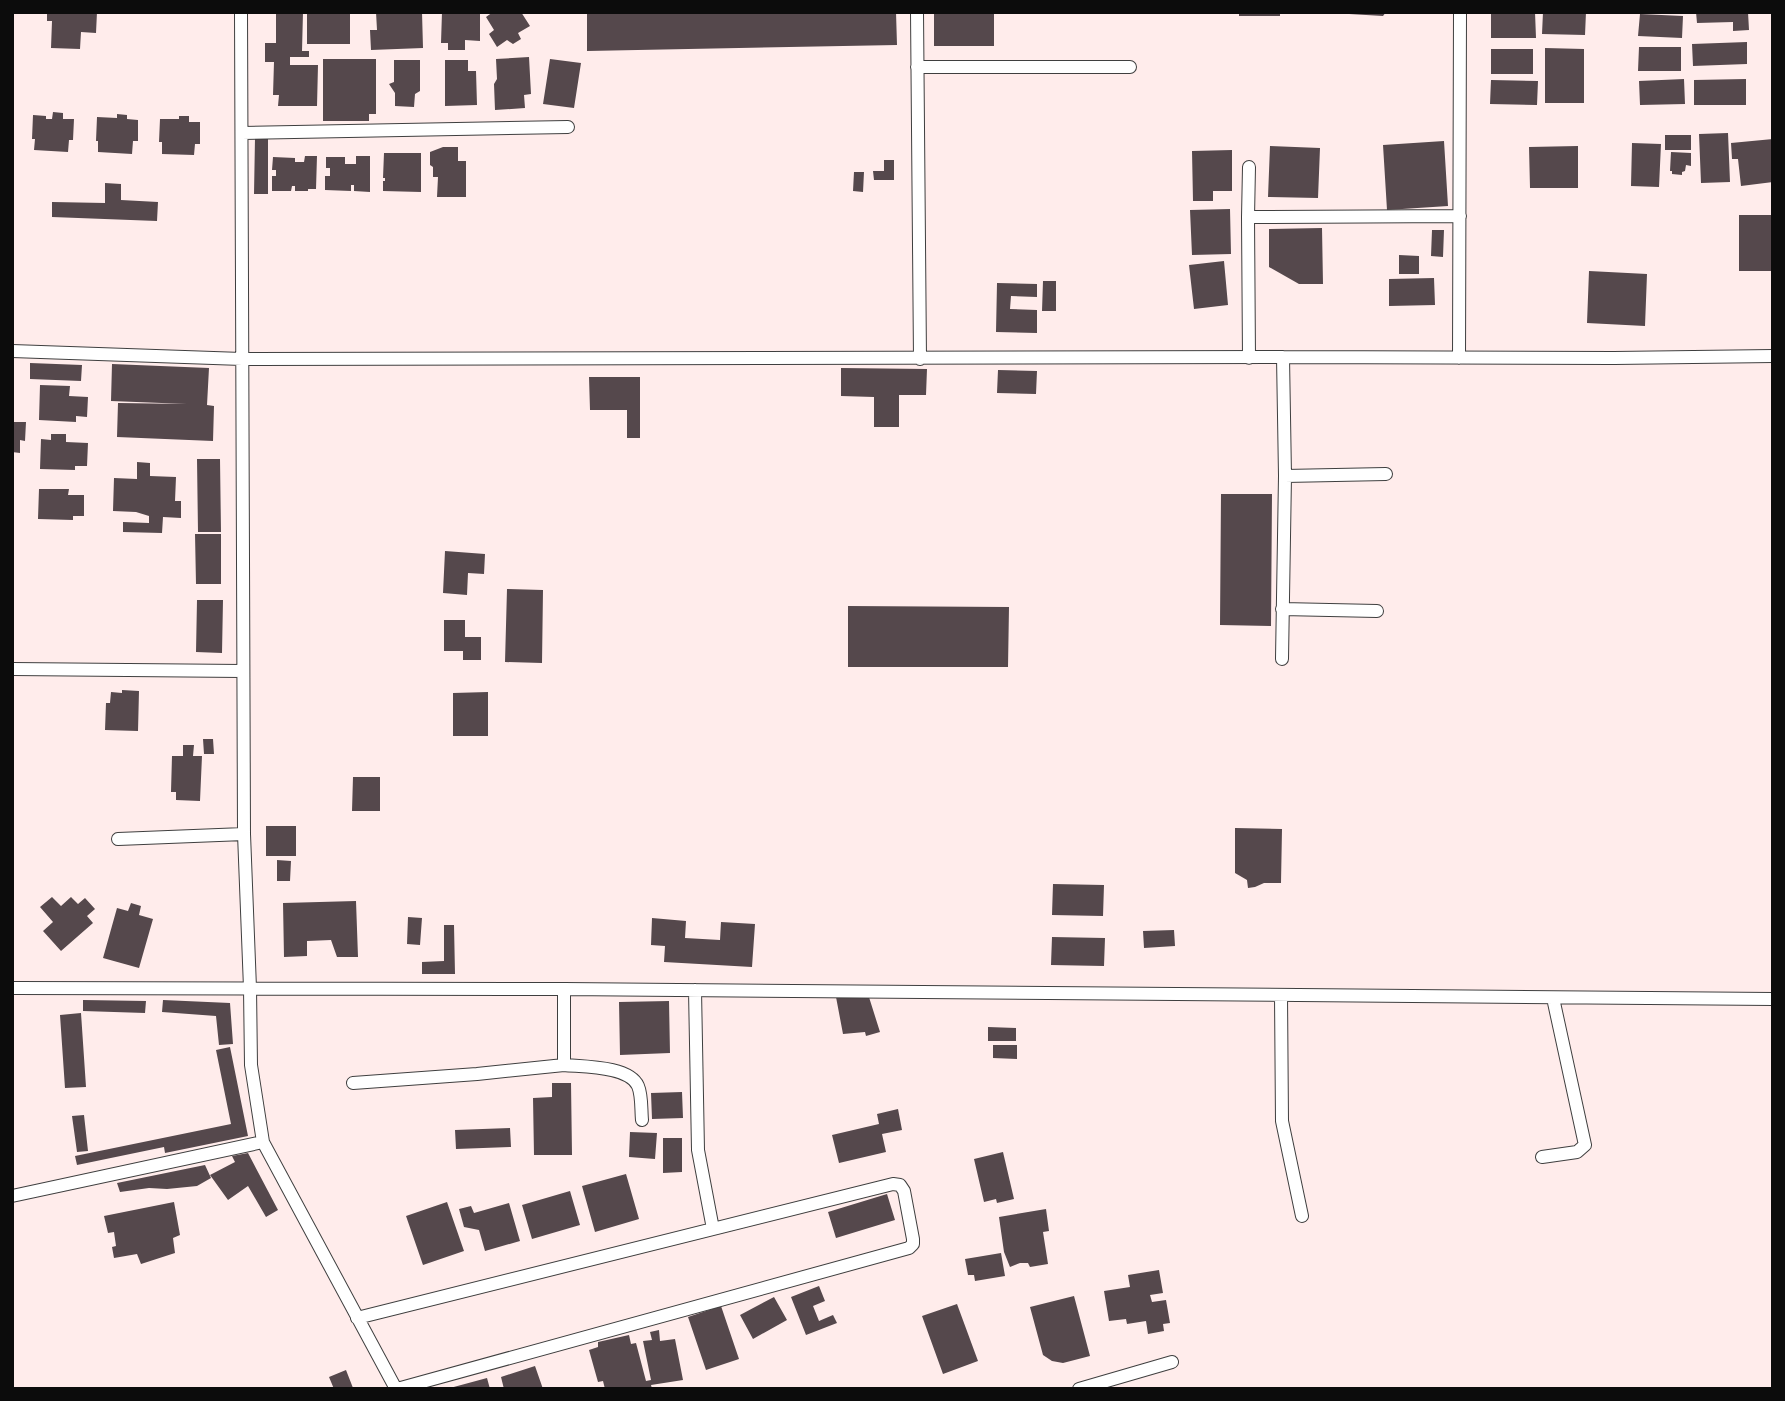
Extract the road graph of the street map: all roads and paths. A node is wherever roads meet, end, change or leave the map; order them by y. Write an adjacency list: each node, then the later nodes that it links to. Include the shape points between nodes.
1 (241, 12): 7 (street)
2 (917, 12): 5 (street)
3 (1460, 12): 9 (street)
4 (1130, 66): 5 (street)
5 (917, 67): 17 (street)
6 (568, 127): 7 (street)
7 (242, 133): 16 (street)
8 (1249, 167): 10 (street)
9 (1460, 216): 10 (street); 15 (street)
10 (1248, 217): 14 (street)
11 (12, 351): 16 (street)
12 (1773, 356): 15 (street)
13 (1283, 357): 14 (street); 15 (street); 19 (street)
14 (1249, 358): 17 (street)
15 (1459, 358)
16 (242, 359): 17 (street); 24 (street)
17 (920, 359)
18 (1387, 474): 19 (street)
19 (1285, 475): 20 (street)
20 (1282, 609): 21 (street); 22 (street)
21 (1377, 611)
22 (1282, 659)
23 (12, 669): 24 (street)
24 (243, 671): 25 (street)
25 (244, 834): 26 (street); 28 (street)
26 (118, 839)
27 (12, 988): 28 (street)
28 (250, 988): 29 (street); 37 (street, via 251,1065)
29 (564, 989): 30 (street); 34 (street)
30 (695, 990): 31 (street); 41 (street, via 698,1150)
31 (1281, 995): 32 (street); 40 (street, via 1282,1121)
32 (1553, 998): 33 (street); 38 (street, via 1585,1145 1577,1152)
33 (1773, 999)
34 (564, 1065): 35 (street); 36 (street, via 630,1075 638,1086)
35 (353, 1083)
36 (642, 1119)
37 (263, 1142): 39 (street); 42 (street)
38 (1542, 1157)
39 (12, 1196)
40 (1302, 1216)
41 (713, 1229): 42 (street); 44 (street, via 893,1184 904,1191 913,1244)
42 (357, 1318): 44 (street)
43 (1172, 1362): 45 (street)
44 (396, 1389)
45 (1079, 1389)

